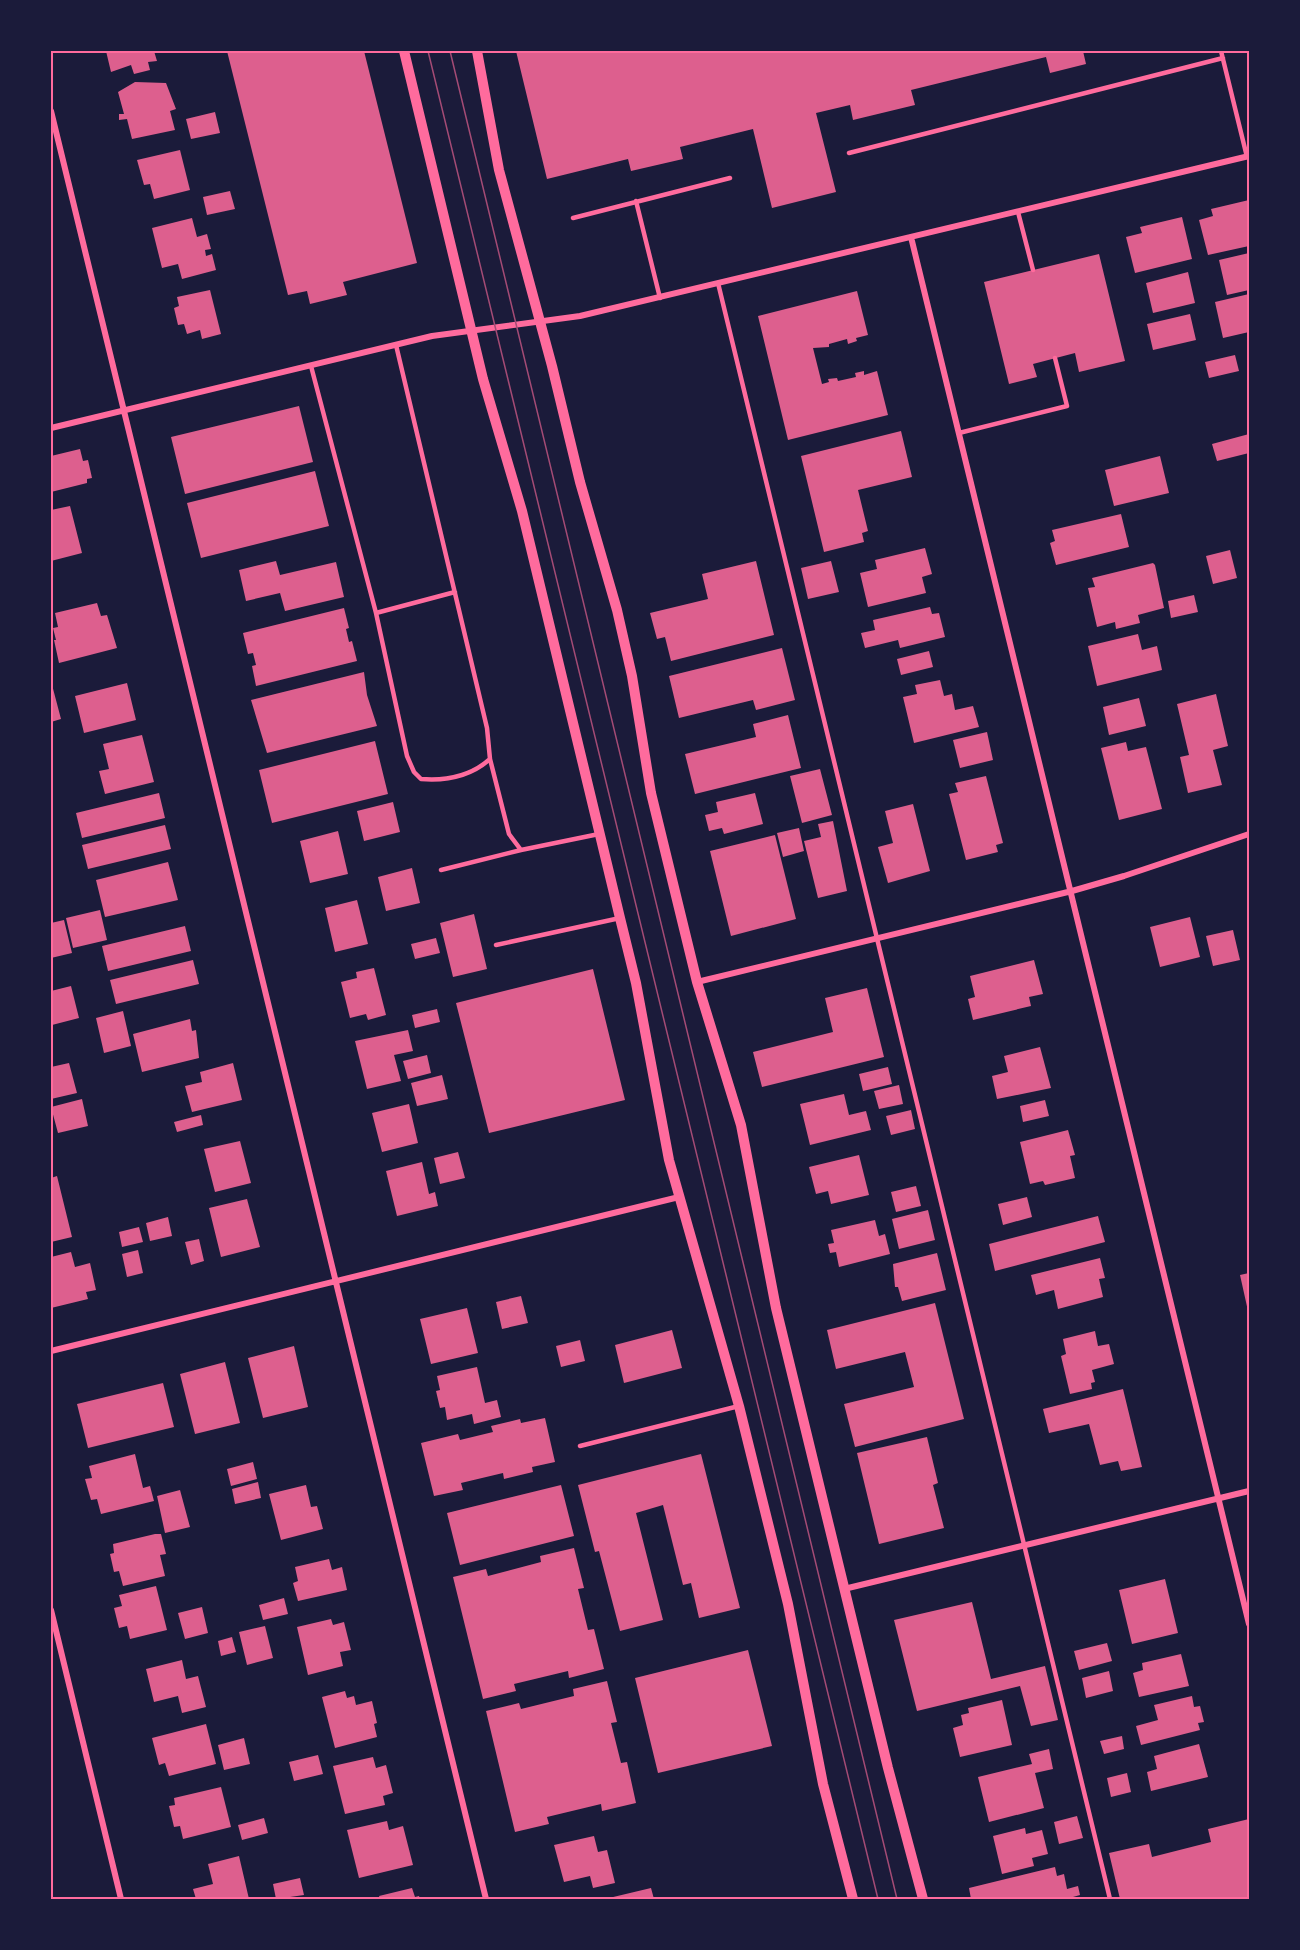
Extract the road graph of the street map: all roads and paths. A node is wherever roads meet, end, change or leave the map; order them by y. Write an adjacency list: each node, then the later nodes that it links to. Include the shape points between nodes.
1 (404, 51): 17 (street)
2 (477, 51): 16 (street, via 494,148)
3 (1221, 51): 4 (lane)
4 (1222, 58): 6 (lane); 7 (lane)
5 (51, 111): 21 (street)
6 (849, 153)
7 (1248, 157): 10 (street)
8 (730, 178): 9 (lane)
9 (636, 201): 11 (lane); 15 (lane)
10 (1018, 212): 12 (street); 13 (lane)
11 (573, 218)
12 (911, 237): 14 (street); 23 (street)
13 (1033, 270)
14 (718, 283): 15 (street); 33 (lane)
15 (660, 297): 16 (street)
16 (540, 322): 17 (street); 35 (street, via 617,610 651,794)
17 (472, 331): 18 (street); 27 (street, via 522,511)
18 (396, 345): 20 (street); 24 (lane)
19 (1055, 358): 23 (lane, via 1066,406)
20 (311, 366): 21 (street); 25 (lane)
21 (125, 411): 22 (street); 37 (street)
22 (51, 428)
23 (959, 433): 31 (street)
24 (455, 592): 25 (lane); 26 (lane, via 487,728)
25 (376, 613): 26 (lane, via 407,756 414,772 421,779 452,778 478,770)
26 (490, 759): 29 (lane, via 509,834)
27 (600, 834): 29 (lane); 32 (street)
28 (1249, 834): 31 (street)
29 (521, 850): 30 (lane)
30 (441, 870)
31 (1072, 891): 33 (street); 42 (street)
32 (620, 918): 34 (lane); 36 (street)
33 (875, 939): 35 (street); 43 (lane)
34 (496, 945)
35 (697, 982): 44 (street, via 741,1125 776,1308)
36 (679, 1197): 37 (street); 39 (street)
37 (337, 1280): 38 (street); 48 (street)
38 (51, 1351)
39 (739, 1406): 40 (lane); 49 (street, via 788,1604 823,1784)
40 (580, 1446)
41 (1249, 1491): 42 (street)
42 (1218, 1498): 43 (street); 46 (street)
43 (1022, 1545): 44 (street); 51 (lane)
44 (843, 1589): 50 (street)
45 (51, 1611): 47 (street)
46 (1249, 1624)
47 (121, 1899)
48 (486, 1899)
49 (853, 1899)
50 (923, 1899)
51 (1110, 1899)

